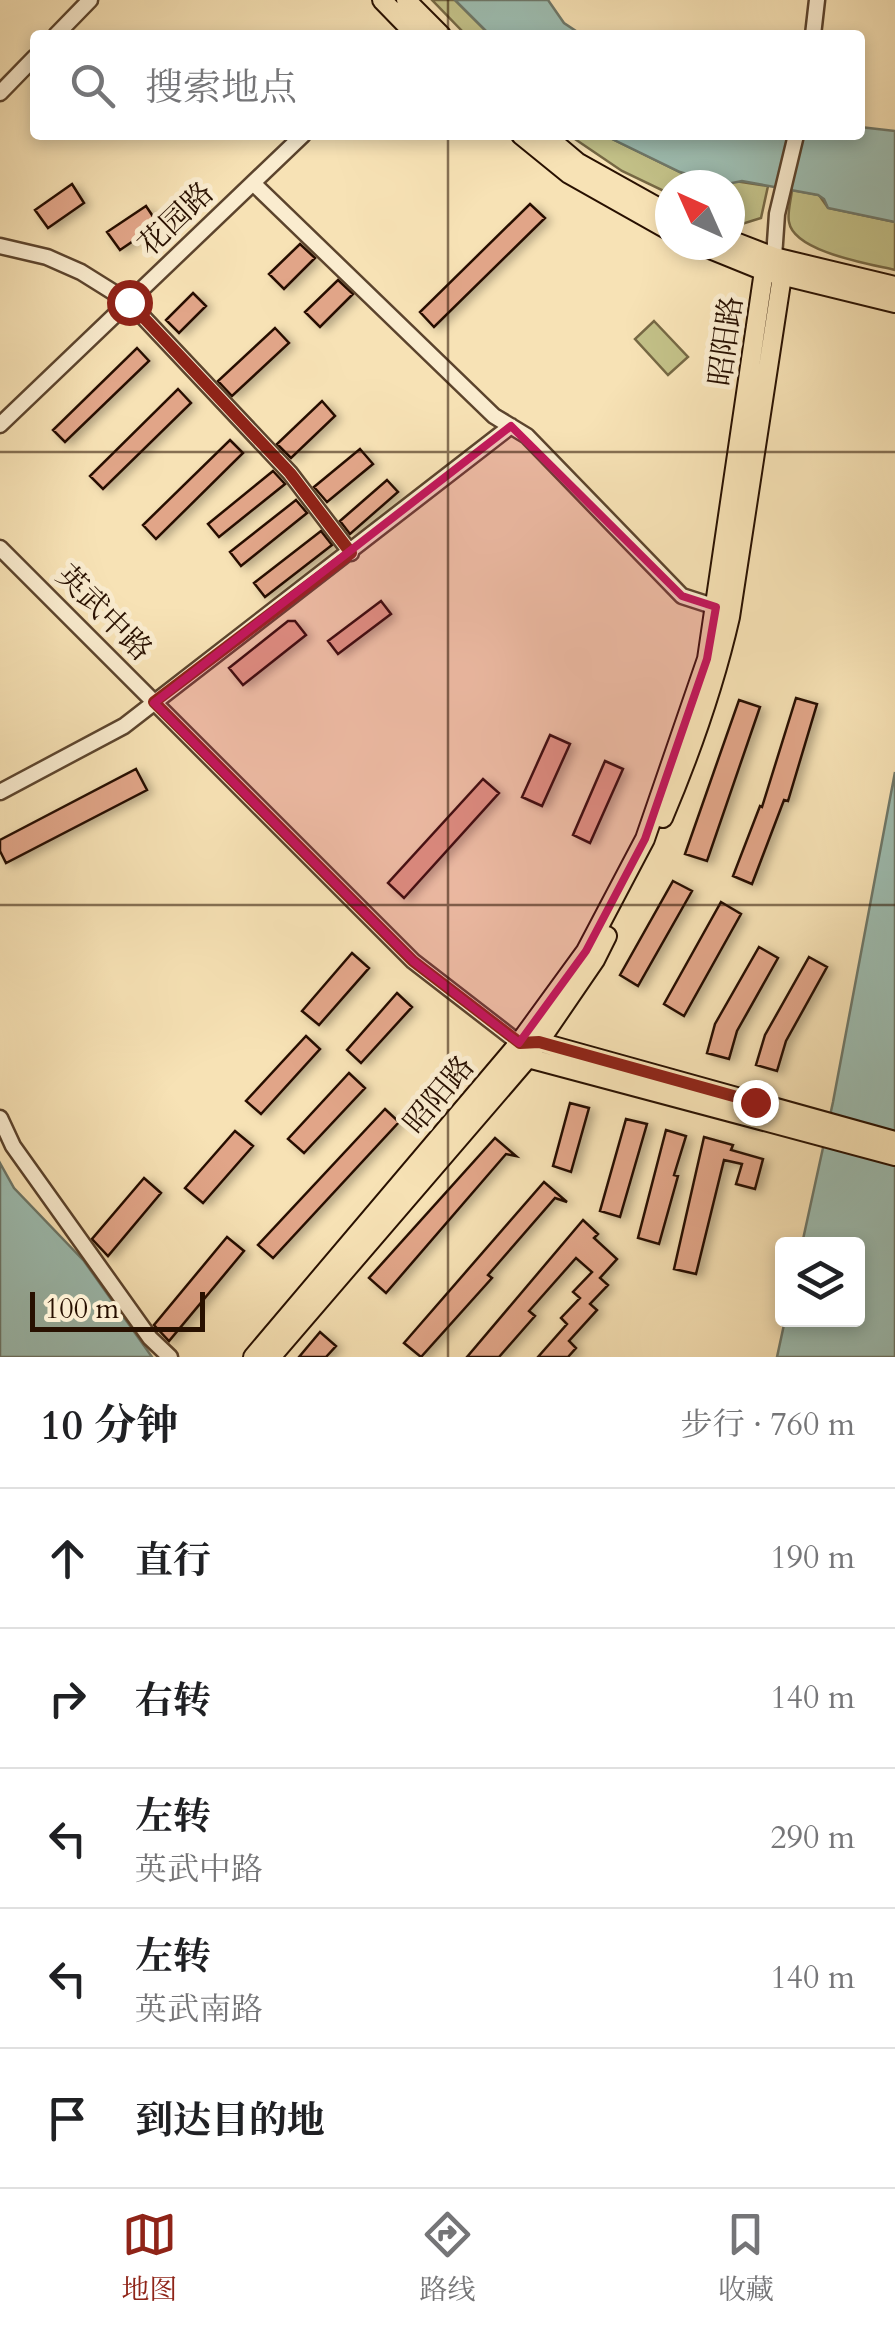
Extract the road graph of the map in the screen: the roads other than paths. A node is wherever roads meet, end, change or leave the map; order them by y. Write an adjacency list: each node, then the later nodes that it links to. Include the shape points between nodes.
1 (90, 0): 5 (street)
2 (382, 0): 6 (main road)
3 (406, 0): 6 (main road)
4 (818, 0): 7 (street)
5 (61, 30)
6 (414, 30)
7 (814, 30)
8 (30, 62): 9 (street)
9 (0, 94)
10 (298, 140): 14 (street, 花园路)
11 (527, 140): 16 (main road, via 569,174)
12 (551, 140): 15 (main road)
13 (795, 140): 20 (street)
14 (253, 183): 23 (street, 花园路); 26 (street)
15 (655, 206)
16 (655, 222)
17 (0, 246): 23 (street, via 47,256)
18 (745, 250): 20 (main road)
19 (745, 259): 20 (main road)
20 (773, 268): 21 (main road); 29 (main road, 昭阳路); 32 (main road, 昭阳路, via 719,667 652,845 595,960)
21 (856, 285): 22 (main road); 24 (main road)
22 (895, 286)
23 (129, 302): 25 (street, 花园路); 28 (street, via 290,473)
24 (895, 303)
25 (0, 425)
26 (511, 426): 28 (street); 29 (street, via 682,596)
27 (0, 548): 30 (street, 英武中路)
28 (351, 553): 30 (street)
29 (716, 607): 33 (main road, 昭阳路, via 707,659 644,839)
30 (154, 702): 31 (street, via 124,726); 33 (street, 英武中路, via 413,961)
31 (0, 792)
32 (539, 1042): 33 (main road, 昭阳路); 34 (main road)
33 (524, 1051): 34 (main road); 39 (main road, 昭阳路); 40 (main road, 昭阳路)
34 (752, 1109): 36 (main road); 37 (main road)
35 (0, 1118): 38 (street, via 13,1146)
36 (895, 1142)
37 (895, 1156)
38 (170, 1357)
39 (253, 1357)
40 (271, 1357)

